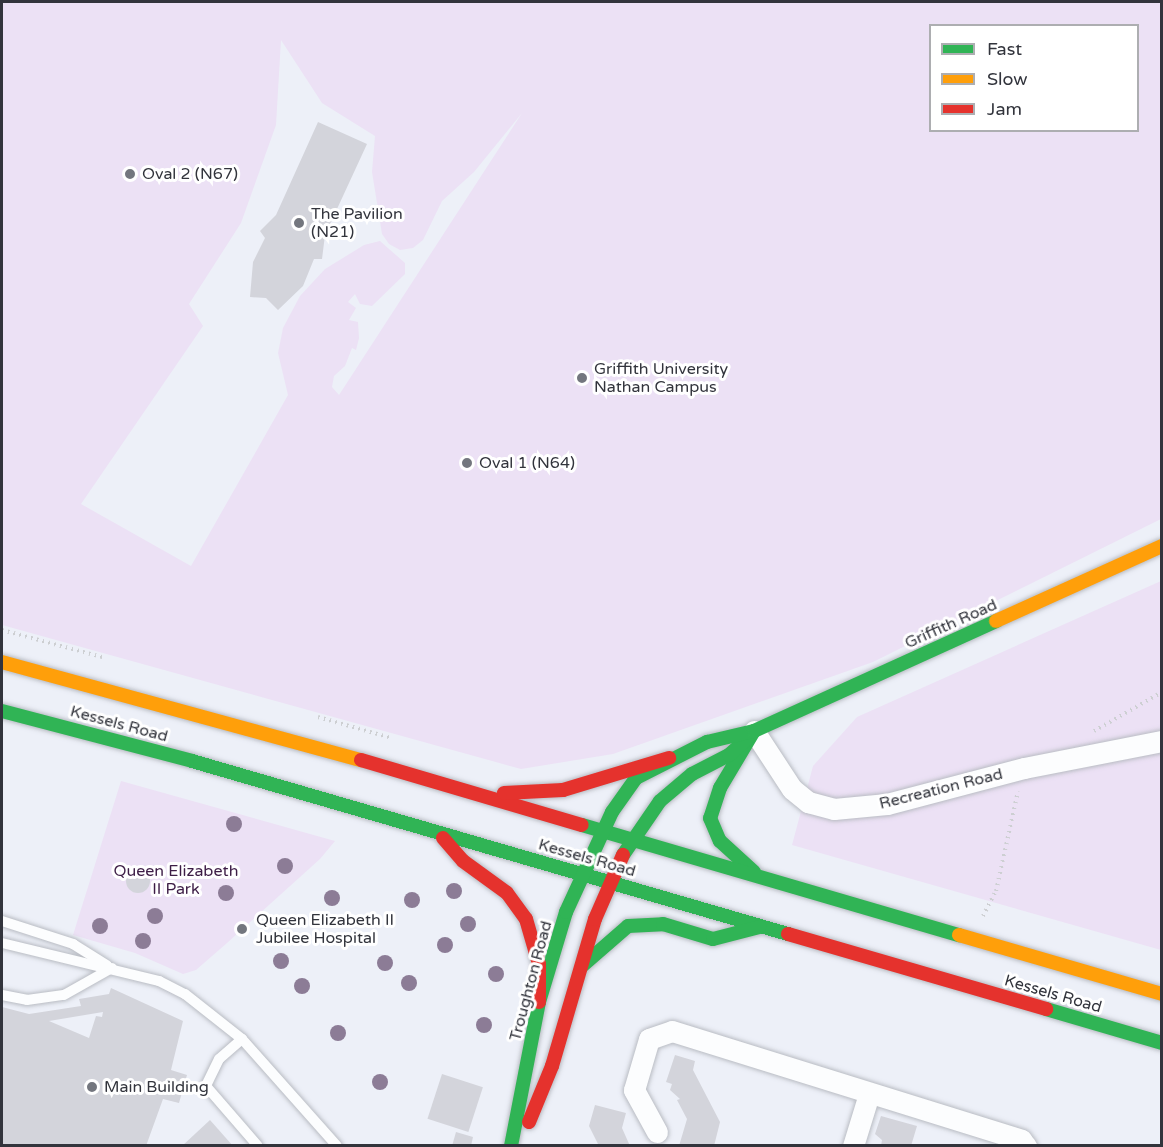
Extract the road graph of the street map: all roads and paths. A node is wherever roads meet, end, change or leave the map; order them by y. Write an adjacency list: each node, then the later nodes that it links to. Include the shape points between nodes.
1 (1161, 546): 4 (main road, Griffith Road)
2 (2, 663): 7 (main road, Kessels Road, via 205,715)
3 (2, 711): 9 (main road, Kessels Road, via 192,761)
4 (754, 732): 5 (street, Recreation Road, via 792,789 808,802 834,809 887,804 1024,768); 6 (main road, Griffith Road, via 707,742); 10 (main road, Griffith Road, via 729,756 692,774 660,801); 12 (main road, via 720,788 710,818 720,841)
5 (1161, 741)
6 (669, 758): 7 (main road, via 563,790); 8 (main road, Griffith Road, via 623,791)
7 (478, 795): 8 (main road, Kessels Road)
8 (602, 831): 10 (main road, Kessels Road); 11 (main road, Troughton Road)
9 (437, 833): 11 (main road, Kessels Road); 23 (main road, via 463,861 507,893 526,919 539,964)
10 (630, 840): 12 (main road, Kessels Road); 13 (main road)
11 (582, 874): 13 (main road, Kessels Road); 23 (main road, Troughton Road, via 566,912)
12 (762, 877): 22 (main road, Kessels Road)
13 (611, 882): 17 (main road, Kessels Road); 19 (main road)
14 (996, 891): 15 (path)
15 (982, 919)
16 (2, 921): 20 (lane, via 73,944)
17 (759, 927): 19 (main road, via 713,939 663,924 628,926); 25 (main road, Kessels Road)
18 (2, 943): 20 (lane, via 51,958)
19 (582, 966): 31 (main road, via 552,1066)
20 (112, 968): 21 (lane, via 64,995 27,1000); 24 (lane, via 170,986)
21 (2, 994)
22 (1161, 994)
23 (539, 1002): 30 (main road, Troughton Road)
24 (242, 1040): 28 (lane, via 219,1059 206,1086); 29 (lane)
25 (1161, 1043)
26 (869, 1094): 27 (street, via 672,1031 659,1032 649,1039 634,1090); 32 (street); 33 (street, via 1021,1140)
27 (657, 1132)
28 (258, 1146)
29 (337, 1146)
30 (511, 1146)
31 (520, 1146)
32 (853, 1146)
33 (1026, 1146)

